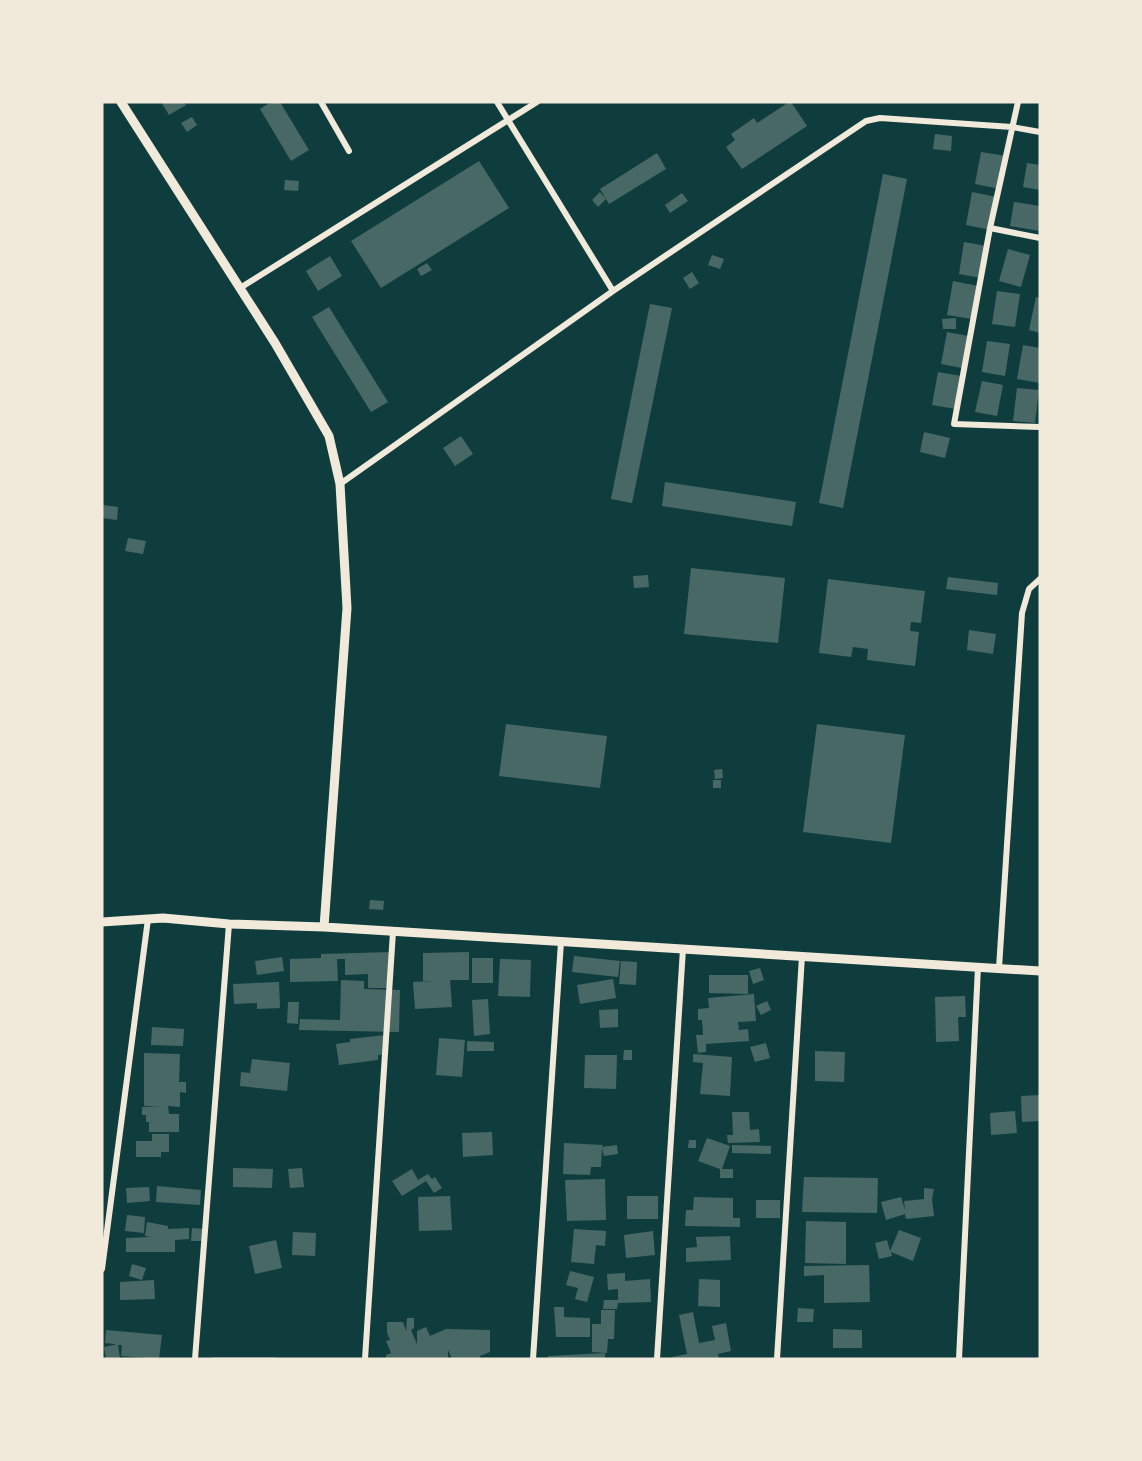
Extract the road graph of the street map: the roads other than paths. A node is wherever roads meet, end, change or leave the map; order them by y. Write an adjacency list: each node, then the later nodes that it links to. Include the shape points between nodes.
1 (121, 102): 12 (main road)
2 (321, 102): 9 (street)
3 (496, 102): 6 (street)
4 (537, 102): 6 (street)
5 (1018, 102): 7 (street)
6 (508, 120): 12 (street); 13 (street)
7 (1012, 127): 8 (street); 10 (street); 13 (street, via 880,118 866,121)
8 (1040, 132)
9 (349, 151)
10 (990, 228): 11 (street); 14 (street, via 954,424)
11 (1040, 238)
12 (240, 288): 15 (main road, via 329,436)
13 (613, 291): 15 (street)
14 (1040, 427)
15 (340, 484): 20 (main road, via 347,608)
16 (1040, 579): 26 (street, via 1029,589 1022,613)
17 (148, 919): 18 (main road); 19 (main road); 28 (street)
18 (102, 922)
19 (229, 924): 20 (main road); 29 (street)
20 (324, 927): 21 (main road)
21 (393, 932): 22 (main road); 30 (street)
22 (561, 942): 23 (main road); 31 (street)
23 (683, 949): 24 (main road); 32 (street)
24 (802, 957): 25 (main road); 33 (street)
25 (978, 967): 26 (main road); 34 (street)
26 (999, 968): 27 (main road)
27 (1040, 971)
28 (102, 1269)
29 (195, 1359)
30 (365, 1359)
31 (533, 1359)
32 (657, 1359)
33 (777, 1359)
34 (958, 1359)

